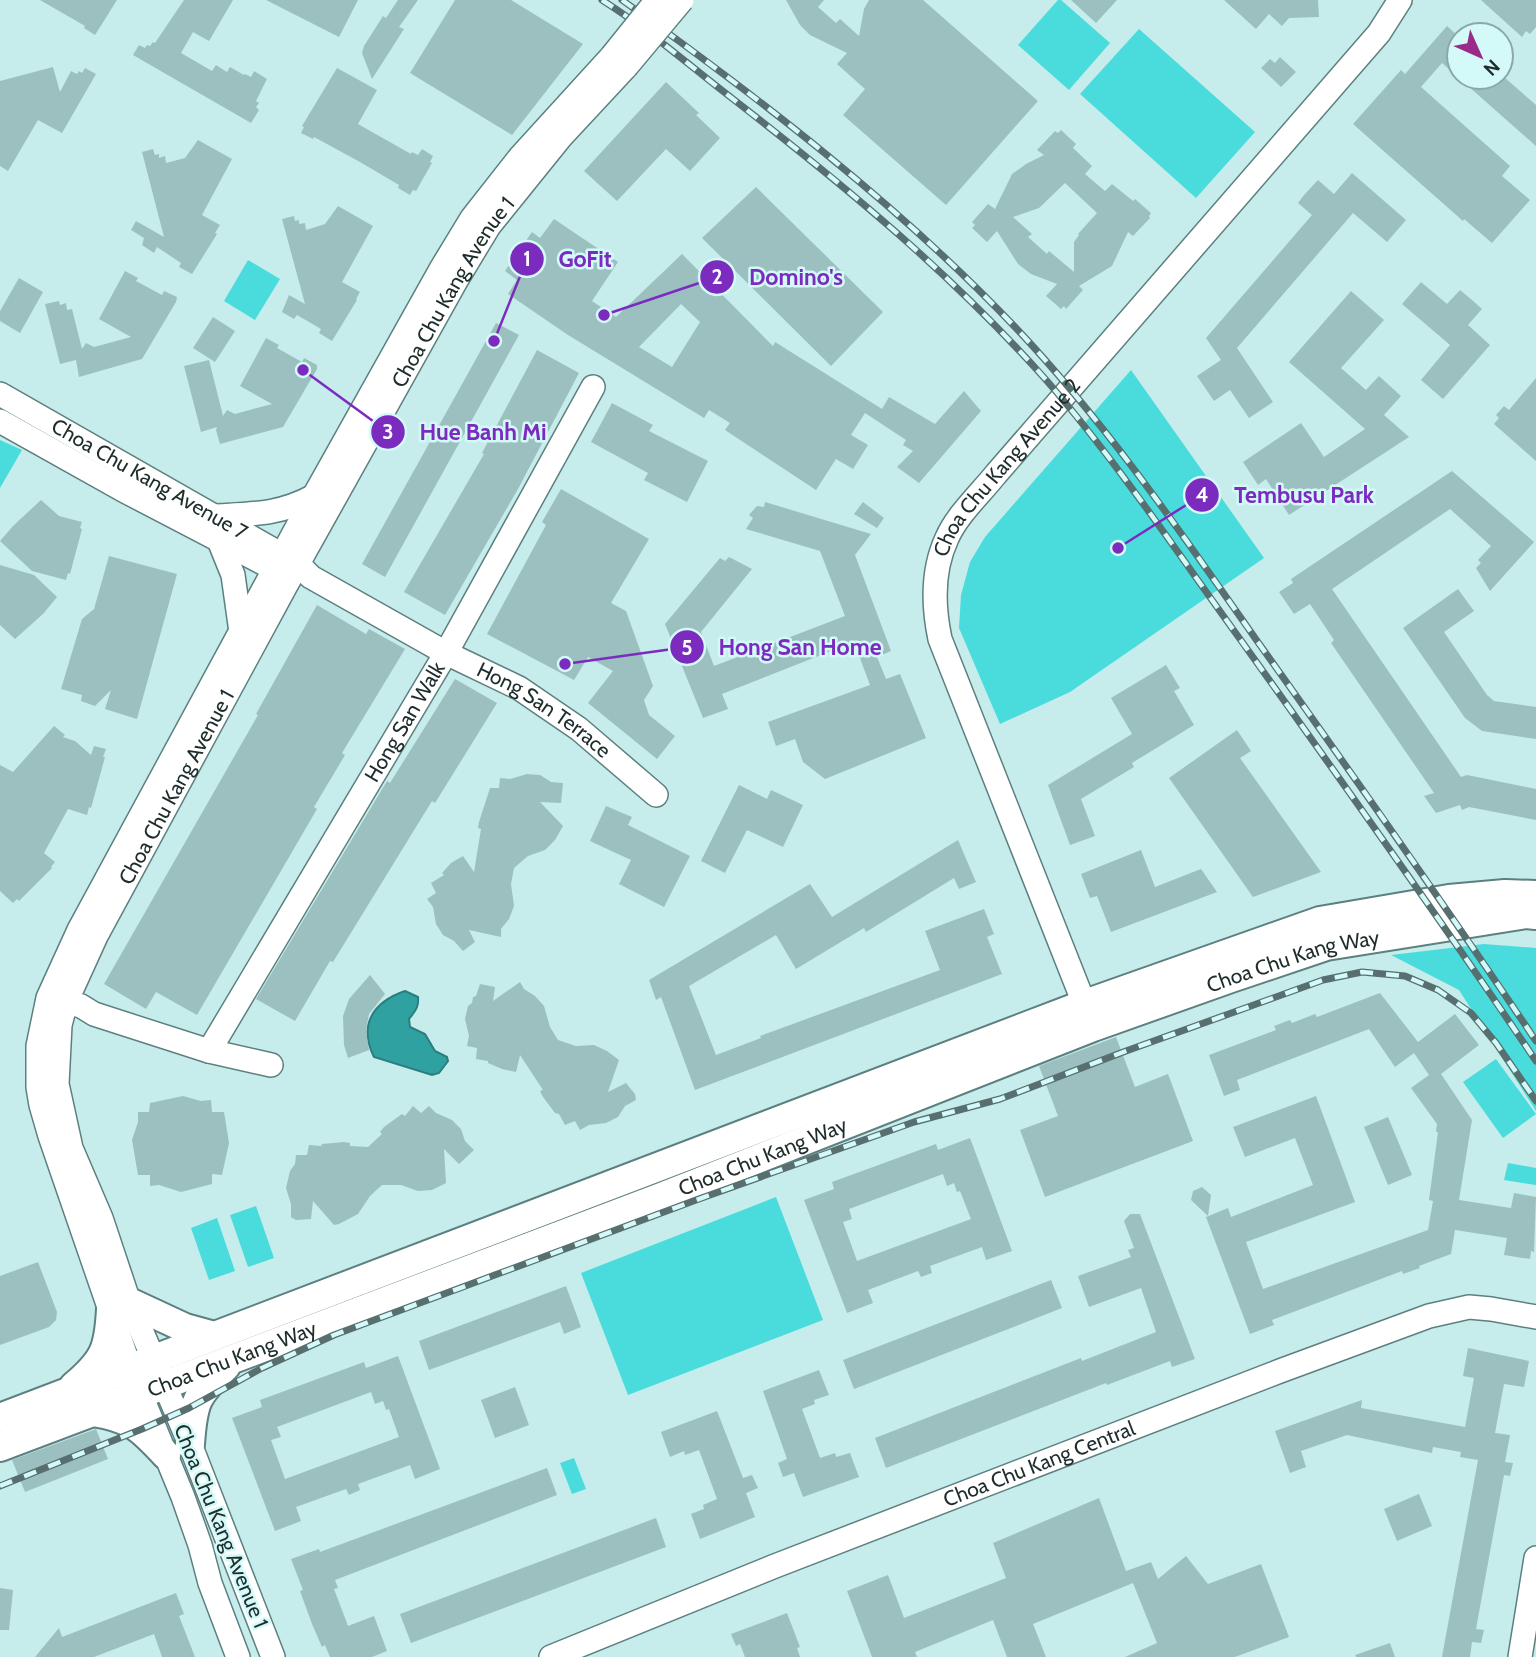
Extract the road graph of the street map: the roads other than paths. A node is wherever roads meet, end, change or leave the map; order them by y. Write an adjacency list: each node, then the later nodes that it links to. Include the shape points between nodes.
1 (657, 0): 4 (street, Choa Chu Kang Avenue 1, bridge)
2 (682, 0): 4 (street, Choa Chu Kang Avenue 1, bridge)
3 (1400, 0): 18 (street, Choa Chu Kang Avenue 2, via 1379,33 996,474 954,527 940,557 934,604 940,639)
4 (619, 61): 8 (street, Choa Chu Kang Avenue 1, via 520,157 472,218); 10 (street, Choa Chu Kang Avenue 1, via 489,226)
5 (593, 387): 12 (street, Hong San Walk)
6 (0, 394): 9 (street, Choa Chu Kang Avenue 7)
7 (0, 421): 9 (street, Choa Chu Kang Avenue 7, via 123,490)
8 (314, 496): 9 (street, via 293,508); 10 (street, Choa Chu Kang Avenue 1)
9 (216, 527): 10 (street, Choa Chu Kang Avenue 7); 11 (street, via 233,575)
10 (291, 569): 11 (street, Choa Chu Kang Avenue 1); 12 (street, Hong San Terrace); 16 (street, Choa Chu Kang Avenue 1, via 96,936)
11 (241, 632): 16 (street, Choa Chu Kang Avenue 1, via 79,930)
12 (446, 653): 13 (street, Hong San Terrace, via 519,688 579,729); 20 (street, Hong San Walk)
13 (656, 795)
14 (1536, 895): 18 (main road, Choa Chu Kang Way, via 1449,899 1320,921)
15 (1536, 915): 18 (main road, Choa Chu Kang Way, via 1326,946)
16 (57, 1000): 17 (street); 19 (street, Choa Chu Kang Avenue 1); 22 (street, Choa Chu Kang Avenue 1, via 38,1046 41,1105)
17 (94, 1014): 19 (street); 20 (street)
18 (1089, 1015): 24 (main road, Choa Chu Kang Way); 25 (main road, Choa Chu Kang Way, via 649,1202)
19 (60, 1025): 22 (street, Choa Chu Kang Avenue 1, via 57,1084 63,1118 102,1218)
20 (209, 1051): 21 (street)
21 (271, 1065)
22 (120, 1306): 24 (main road); 26 (street, Choa Chu Kang Avenue 1); 28 (main road, via 105,1353)
23 (1536, 1317): 36 (street, Choa Chu Kang Central, via 1469,1307 1429,1316 775,1566)
24 (214, 1336): 26 (main road, Choa Chu Kang Way)
25 (230, 1361): 27 (main road, Choa Chu Kang Way); 32 (main road, via 203,1390)
26 (141, 1364): 27 (street, Choa Chu Kang Avenue 1); 28 (main road, Choa Chu Kang Way)
27 (153, 1390): 29 (main road, Choa Chu Kang Way); 32 (street, Choa Chu Kang Avenue 1)
28 (64, 1394): 30 (main road, Choa Chu Kang Way)
29 (93, 1412): 31 (main road, Choa Chu Kang Way); 32 (main road, via 129,1421 150,1438)
30 (0, 1418)
31 (0, 1447)
32 (178, 1449): 34 (street, Choa Chu Kang Avenue 1, via 209,1583); 35 (street, Choa Chu Kang Avenue 1)
33 (1536, 1558): 37 (street)
34 (238, 1657)
35 (273, 1657)
36 (551, 1657)
37 (1520, 1657)

